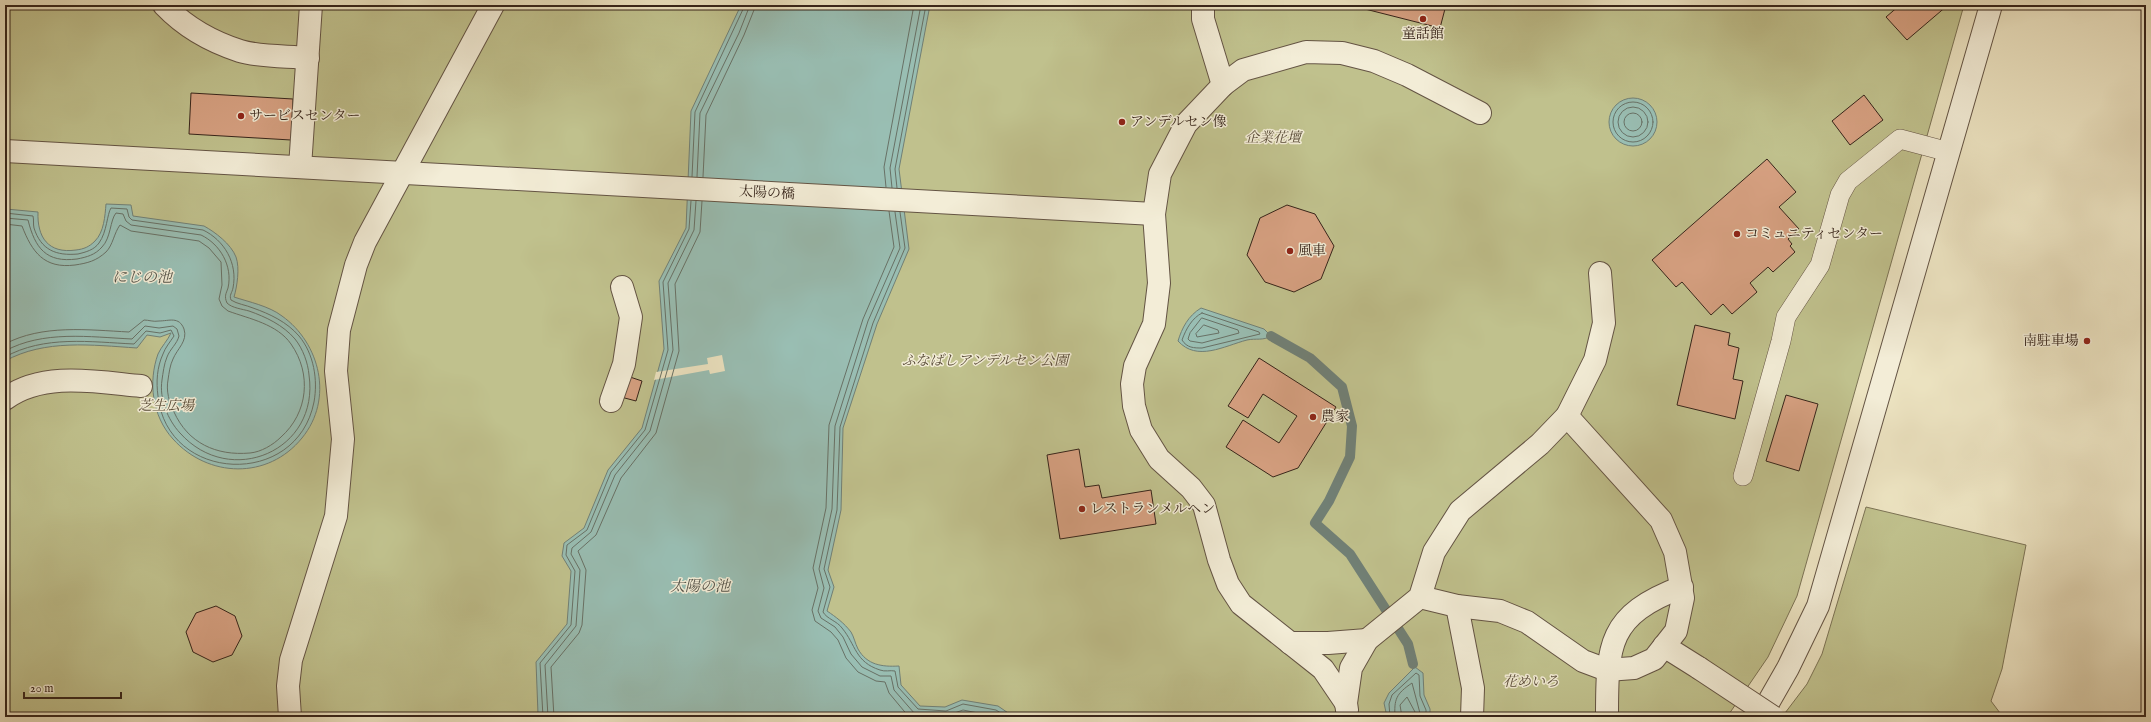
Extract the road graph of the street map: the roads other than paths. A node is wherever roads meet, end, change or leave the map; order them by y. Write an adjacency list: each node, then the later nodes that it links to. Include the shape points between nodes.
1 (164, 5): 6 (street, via 174,15 211,39 241,51)
2 (312, 5): 6 (street)
3 (493, 5): 12 (street)
4 (1203, 5): 7 (street, via 1203,19)
5 (1991, 5): 10 (street)
6 (308, 58): 11 (street)
7 (1223, 85): 8 (street, via 1243,70 1306,52 1342,53 1374,61 1408,75); 13 (street, via 1186,124 1173,147 1160,174)
8 (1480, 113)
9 (5, 151): 11 (street, 太陽の橋)
10 (1949, 152): 20 (lane, via 1900,139 1848,181 1840,195 1820,265 1786,317); 32 (street, via 1818,606 1788,668)
11 (300, 167): 12 (street, 太陽の橋)
12 (402, 173): 13 (street, 太陽の橋); 29 (street, via 365,242 356,265 339,330 336,371 343,439 336,516 291,660 288,686)
13 (1154, 214): 25 (street, via 1158,290 1154,324 1135,366 1132,384 1134,406 1141,430 1159,459 1191,488 1204,505 1219,560 1228,584 1241,604)
14 (1600, 273): 19 (street, via 1604,323 1595,360)
15 (622, 287): 18 (street, via 631,318 624,364)
16 (141, 386): 17 (street, via 72,380 17,390)
17 (5, 399)
18 (611, 401)
19 (1567, 416): 21 (street, via 1660,520 1674,552); 22 (street, via 1540,444 1460,511 1434,552)
20 (1743, 476)
21 (1682, 587): 26 (street, via 1684,598 1676,631); 27 (street, via 1640,607 1623,623 1611,649)
22 (1420, 597): 23 (street); 24 (street)
23 (1457, 606): 27 (street, via 1500,611 1527,622 1583,661); 30 (street, via 1473,688)
24 (1367, 640): 25 (street); 28 (street, via 1351,668)
25 (1290, 643): 28 (street, via 1322,669)
26 (1664, 646): 27 (street, via 1654,659 1634,668); 33 (street, bridge)
27 (1607, 670): 31 (street)
28 (1347, 710)
29 (290, 717)
30 (1472, 717)
31 (1607, 717)
32 (1760, 717)
33 (1773, 717)

